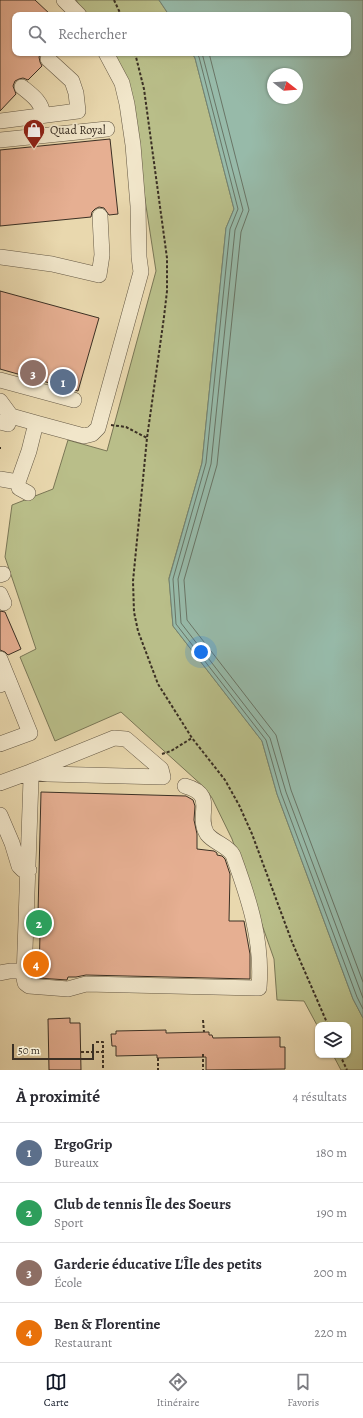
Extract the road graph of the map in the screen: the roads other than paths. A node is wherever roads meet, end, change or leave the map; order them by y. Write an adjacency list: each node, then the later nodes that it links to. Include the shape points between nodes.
1 (64, 0): 2 (lane)
2 (76, 12)
3 (108, 56): 15 (lane, via 122,83 127,104 133,145 141,272 99,424 94,432 84,436)
4 (48, 59): 6 (lane, via 75,86 78,111)
5 (22, 87): 6 (lane, via 39,102)
6 (44, 115): 7 (lane)
7 (0, 121)
8 (108, 129): 9 (lane)
9 (0, 140)
10 (100, 216): 11 (lane, via 102,255 99,275 52,264)
11 (0, 257)
12 (0, 380): 13 (lane)
13 (74, 400)
14 (0, 401): 15 (lane, via 11,416)
15 (36, 423): 16 (lane, via 28,452 23,487)
16 (0, 480)
17 (0, 659): 18 (lane)
18 (5, 683): 19 (lane, via 30,733)
19 (0, 744)
20 (30, 772): 20 (lane, via 114,738 126,739 163,771 163,777); 21 (lane); 24 (lane)
21 (0, 783)
22 (185, 786): 25 (lane, via 200,792 203,798 204,824 208,834 229,849 235,859 257,933 260,956 259,988 86,984 68,989 34,987 25,982)
23 (0, 816): 24 (lane, via 19,866 22,870)
24 (29, 870): 25 (lane)
25 (24, 971): 26 (lane)
26 (0, 973)

